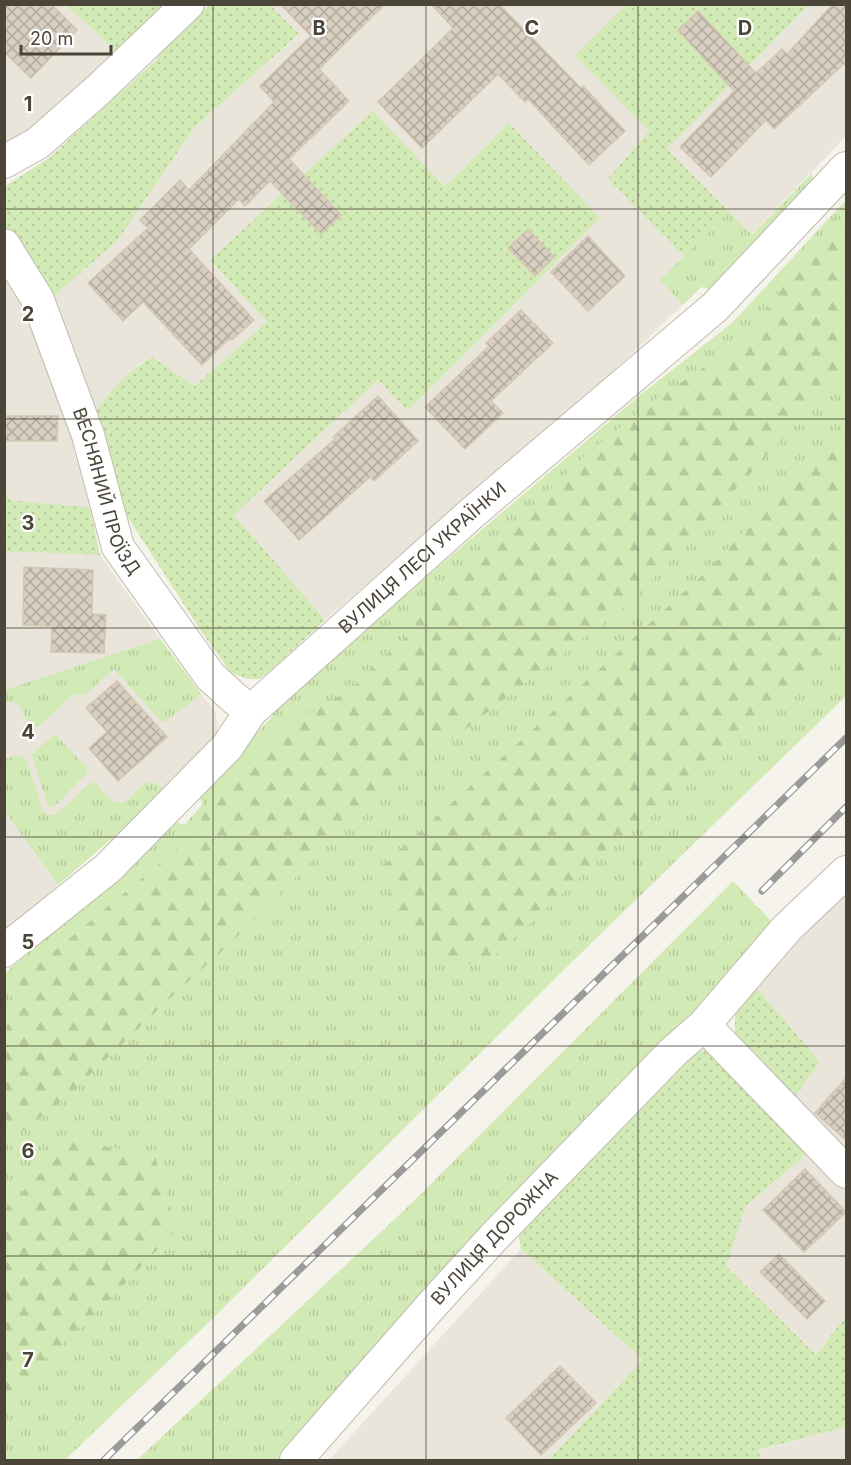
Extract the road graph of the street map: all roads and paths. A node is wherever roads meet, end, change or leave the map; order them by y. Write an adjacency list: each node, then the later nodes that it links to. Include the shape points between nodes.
1 (188, 4): 2 (street, via 38,143)
2 (4, 162)
3 (846, 168): 5 (street, ВУЛИЦЯ ЛЕСІ УКРАЇНКИ, via 719,302 472,513)
4 (4, 245): 5 (street, ВЕСНЯНИЙ ПРОЇЗД, via 38,300 88,435 118,547 210,676)
5 (251, 711): 7 (street, ВУЛИЦЯ ЛЕСІ УКРАЇНКИ, via 227,747 108,868)
6 (846, 872): 8 (street, ВУЛИЦЯ ДОРОЖНА, via 787,928)
7 (4, 951)
8 (704, 1025): 9 (street); 10 (street, ВУЛИЦЯ ДОРОЖНА, via 673,1052 494,1237)
9 (846, 1172)
10 (296, 1461)

